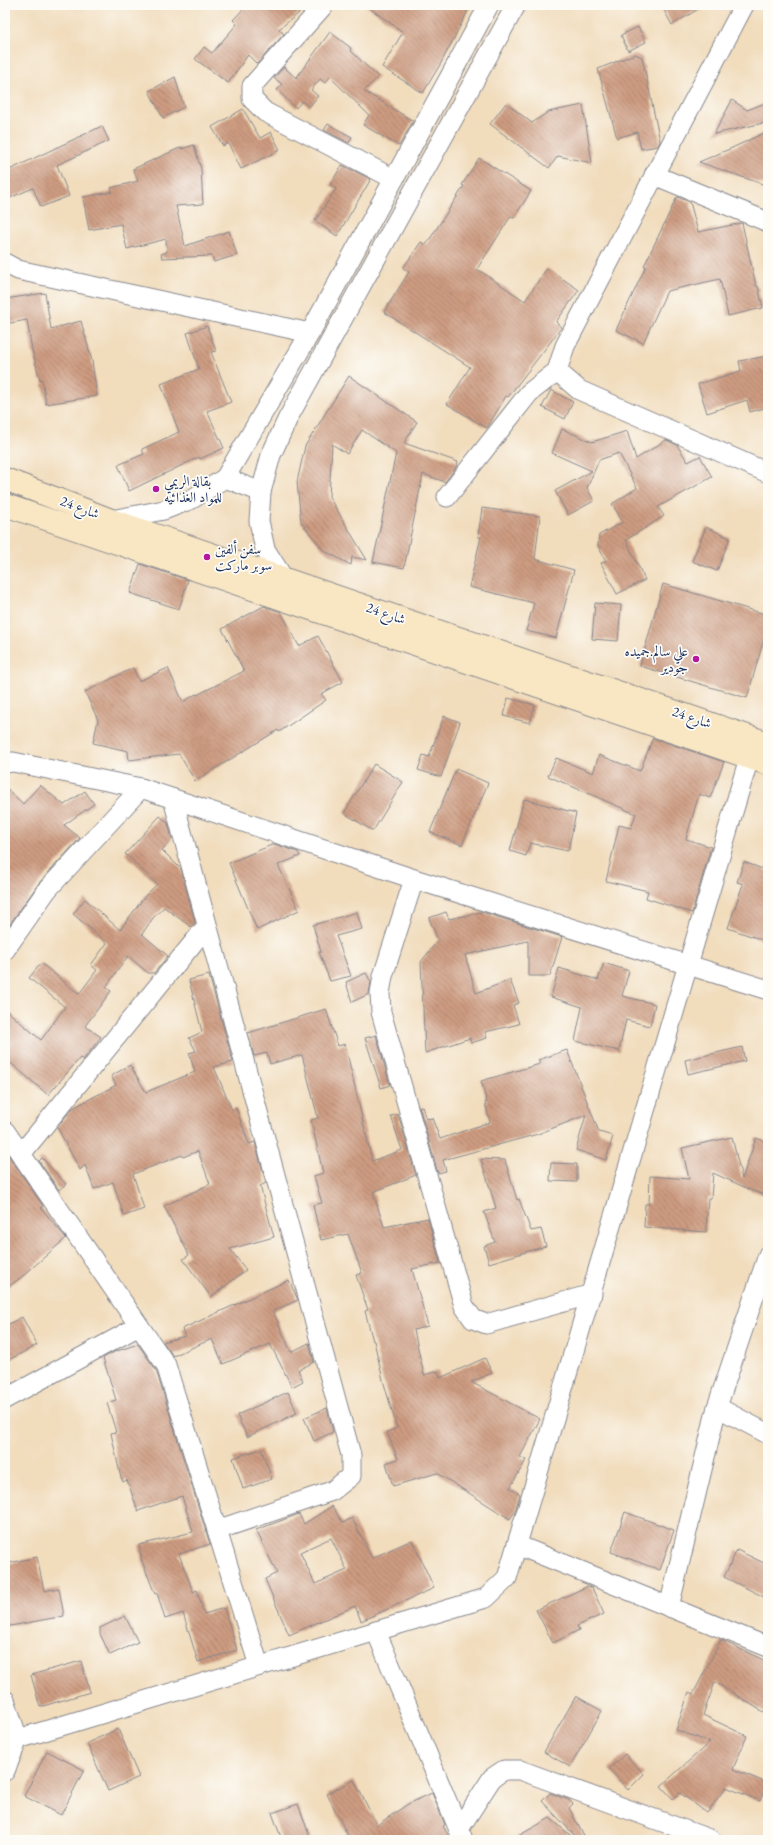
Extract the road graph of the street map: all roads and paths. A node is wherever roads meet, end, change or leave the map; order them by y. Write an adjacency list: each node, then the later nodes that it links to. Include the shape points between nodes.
1 (324, 5): 6 (street, via 252,86 252,99 265,112)
2 (489, 5): 6 (street)
3 (516, 5): 14 (street, via 288,418 271,455)
4 (744, 5): 5 (street)
5 (654, 175): 7 (street); 10 (street, via 565,346)
6 (394, 179): 9 (street)
7 (768, 222)
8 (5, 262): 9 (street, via 18,270)
9 (310, 333): 12 (street)
10 (557, 372): 11 (street, via 579,390); 15 (street, via 529,394)
11 (768, 473)
12 (225, 478): 14 (street); 17 (street, via 192,500 164,510)
13 (5, 479): 17 (street, شارع 24)
14 (261, 492): 18 (street, via 259,521 266,549)
15 (447, 497)
16 (5, 505): 20 (street, شارع 24)
17 (111, 520): 18 (street, شارع 24)
18 (284, 579): 19 (street, شارع 24)
19 (768, 743)
20 (759, 761): 27 (street)
21 (5, 763): 22 (street, via 13,762)
22 (141, 788): 23 (street); 26 (street, via 47,890)
23 (172, 799): 24 (street); 25 (street)
24 (414, 879): 27 (street); 32 (street, via 383,976 380,993 381,1012 464,1306 473,1319 486,1324)
25 (207, 926): 30 (street); 37 (street, via 351,1455 351,1476 332,1491)
26 (5, 950)
27 (689, 964): 28 (street); 32 (street)
28 (768, 990)
29 (5, 1131): 30 (street)
30 (21, 1154): 33 (street)
31 (768, 1255): 35 (street)
32 (592, 1294): 38 (street)
33 (139, 1326): 34 (street); 37 (street, via 166,1365)
34 (5, 1399)
35 (717, 1407): 36 (street); 39 (street)
36 (768, 1434)
37 (217, 1530): 42 (street)
38 (517, 1545): 39 (street); 40 (street, via 507,1578 486,1598)
39 (669, 1607): 41 (street)
40 (376, 1631): 42 (street); 46 (street)
41 (768, 1647)
42 (259, 1666): 44 (street)
43 (5, 1700): 44 (street)
44 (18, 1739): 45 (street)
45 (5, 1771)
46 (461, 1834): 47 (street, via 492,1778 504,1770 520,1770)
47 (712, 1840)

